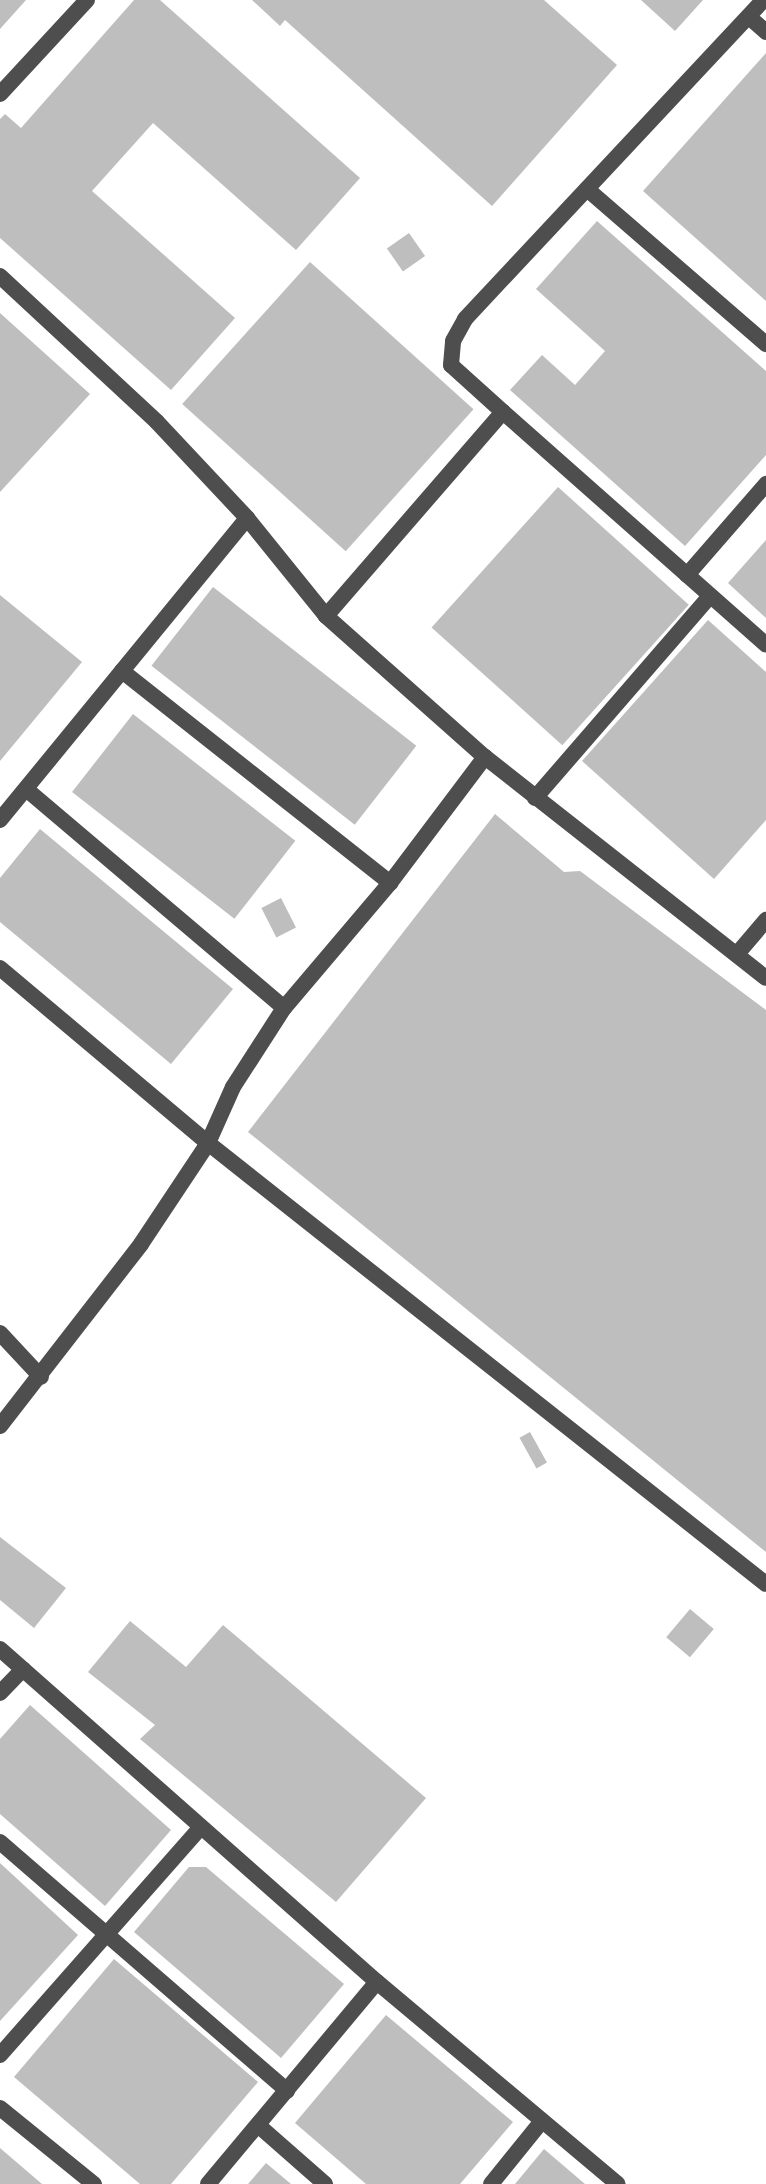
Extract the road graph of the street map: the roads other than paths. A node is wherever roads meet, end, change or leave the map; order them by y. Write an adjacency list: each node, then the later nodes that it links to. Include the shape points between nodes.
1 (87, 0): 5 (street)
2 (763, 0): 3 (street)
3 (749, 17): 4 (street); 6 (street)
4 (766, 32)
5 (0, 94)
6 (587, 189): 8 (street); 9 (street, via 465,319 453,341 451,365)
7 (0, 276): 11 (street, via 157,422)
8 (766, 344)
9 (503, 412): 12 (street); 14 (street)
10 (766, 484): 12 (street)
11 (247, 518): 14 (street); 16 (street)
12 (687, 575): 13 (street)
13 (709, 597): 15 (street); 19 (street)
14 (326, 616): 17 (street)
15 (766, 645)
16 (122, 671): 18 (street); 21 (street)
17 (485, 757): 19 (street); 21 (street)
18 (26, 789): 20 (street); 26 (street)
19 (535, 798): 23 (street)
20 (0, 820)
21 (390, 883): 26 (street)
22 (766, 920): 23 (street)
23 (737, 954): 25 (street)
24 (0, 968): 27 (street)
25 (766, 978)
26 (284, 1008): 27 (street, via 233,1087)
27 (208, 1143): 29 (street, via 141,1244); 31 (street)
28 (0, 1333): 29 (street)
29 (41, 1377): 30 (street)
30 (0, 1426)
31 (766, 1584)
32 (0, 1649): 33 (street)
33 (23, 1669): 34 (street); 35 (street)
34 (0, 1693)
35 (201, 1827): 37 (street); 38 (street)
36 (0, 1842): 37 (street)
37 (107, 1934): 39 (street); 40 (street)
38 (377, 1982): 40 (street); 42 (street)
39 (0, 2055)
40 (287, 2091): 43 (street)
41 (0, 2108): 44 (street)
42 (542, 2121): 47 (street); 48 (street)
43 (259, 2126): 45 (street); 46 (street)
44 (94, 2184)
45 (208, 2184)
46 (325, 2184)
47 (491, 2184)
48 (618, 2184)

